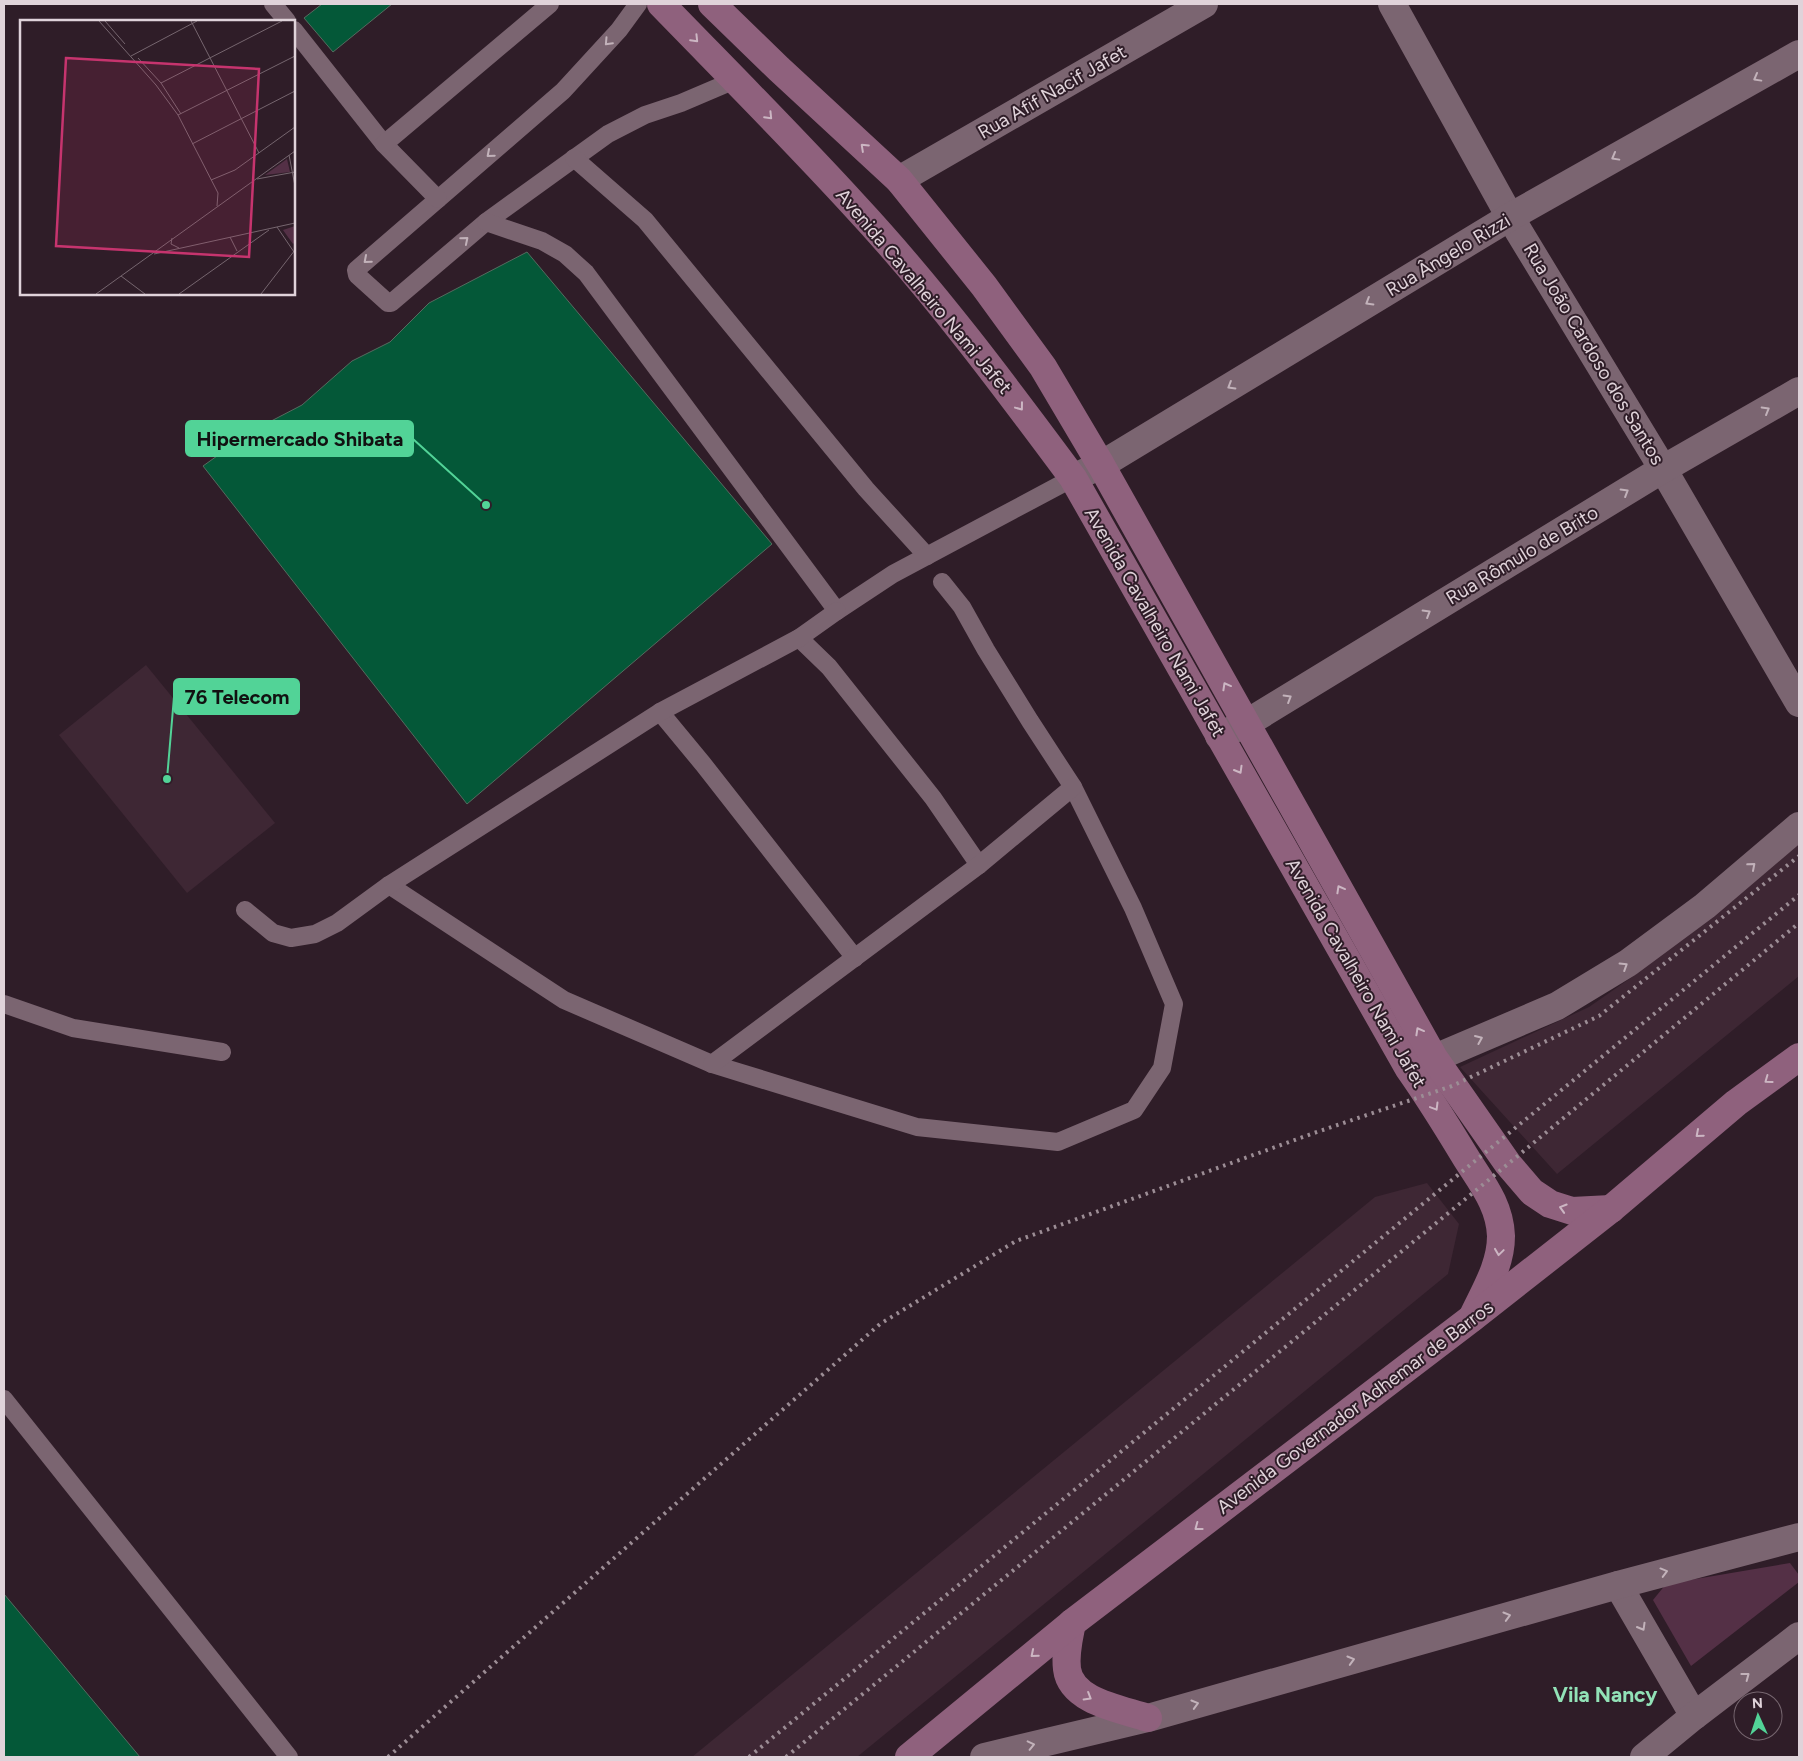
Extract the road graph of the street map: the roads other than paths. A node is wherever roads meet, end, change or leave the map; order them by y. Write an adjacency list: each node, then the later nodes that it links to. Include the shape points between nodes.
1 (273, 4): 8 (lane)
2 (550, 4): 12 (lane)
3 (638, 4): 15 (lane, one-way to 15, via 619,30 563,91)
4 (661, 4): 11 (main road, Avenida Cavalheiro Nami Jafet, one-way to 11)
5 (712, 4): 14 (main road, Avenida Cavalheiro Nami Jafet, one-way to 5)
6 (1204, 4): 14 (street, Rua Afif Nacif Jafet)
7 (1392, 4): 16 (street, Rua João Cardoso dos Santos)
8 (286, 20)
9 (295, 31): 12 (lane)
10 (1799, 54): 16 (street, Rua Ângelo Rizzi, one-way to 16)
11 (735, 80): 13 (lane, via 638,119 608,134); 21 (main road, Avenida Cavalheiro Nami Jafet, one-way to 21, via 856,206 932,295)
12 (384, 144): 15 (lane)
13 (574, 158): 17 (lane); 22 (lane, via 645,220 859,482)
14 (900, 180): 19 (main road, Avenida Cavalheiro Nami Jafet, via 1043,367)
15 (438, 199): 17 (lane, one-way to 17, via 356,270 357,275 388,303)
16 (1510, 217): 19 (street, Rua Ângelo Rizzi, one-way to 19); 20 (street, Rua João Cardoso dos Santos)
17 (486, 222): 24 (lane, via 542,240 565,254 586,273)
18 (1799, 391): 20 (street, Rua Rômulo de Brito, one-way to 18)
19 (1101, 464): 21 (street, Rua Ângelo Rizzi); 28 (main road, Avenida Cavalheiro Nami Jafet, one-way to 19)
20 (1663, 469): 26 (street, Rua João Cardoso dos Santos); 28 (street, Rua Rômulo de Brito, one-way to 20)
21 (1073, 478): 22 (lane); 29 (main road, Avenida Cavalheiro Nami Jafet)
22 (927, 556): 24 (lane)
23 (942, 582): 30 (lane, via 962,607)
24 (837, 611): 25 (lane)
25 (799, 638): 27 (lane); 32 (lane, via 829,667 934,798)
26 (1799, 703)
27 (660, 712): 33 (lane); 35 (lane)
28 (1247, 723): 29 (street, Rua Rômulo de Brito); 39 (main road, Avenida Cavalheiro Nami Jafet, one-way to 28)
29 (1220, 736): 41 (main road, Avenida Cavalheiro Nami Jafet, one-way to 41)
30 (1073, 787): 32 (lane); 40 (lane, via 1133,908 1174,1004 1162,1068 1134,1110 1058,1142 917,1127)
31 (1799, 826): 39 (street, one-way to 31, via 1557,1006 1628,963 1705,906)
32 (978, 865): 35 (lane)
33 (389, 885): 34 (lane, via 337,923 315,934 291,938 272,934); 40 (lane, via 564,1000)
34 (245, 910)
35 (854, 958): 40 (lane)
36 (4, 1004): 37 (lane, via 73,1028)
37 (222, 1052)
38 (1799, 1057): 42 (main road, Avenida Governador Adhemar de Barros, one-way to 42, via 1736,1103)
39 (1434, 1058): 41 (street); 42 (main road, Avenida Cavalheiro Nami Jafet, one-way to 39, via 1572,1210 1550,1204 1532,1192 1508,1164)
40 (712, 1064)
41 (1409, 1069): 43 (main road, Avenida Cavalheiro Nami Jafet, one-way to 43, via 1484,1183 1497,1211 1501,1236 1497,1267)
42 (1611, 1209): 43 (main road, Avenida Governador Adhemar de Barros)
43 (1472, 1318): 47 (main road, Avenida Governador Adhemar de Barros, one-way to 47)
44 (4, 1399): 51 (lane)
45 (1799, 1537): 46 (street, one-way to 45)
46 (1618, 1585): 49 (street, one-way to 49); 50 (street, one-way to 46)
47 (1072, 1623): 50 (main road, one-way to 50, via 1067,1671 1074,1686 1088,1699); 52 (main road, Avenida Governador Adhemar de Barros, one-way to 52)
48 (1799, 1636): 49 (street, one-way to 48)
49 (1694, 1716): 54 (street)
50 (1148, 1718): 53 (street, one-way to 50)
51 (288, 1757)
52 (909, 1757)
53 (984, 1757)
54 (1644, 1757)

